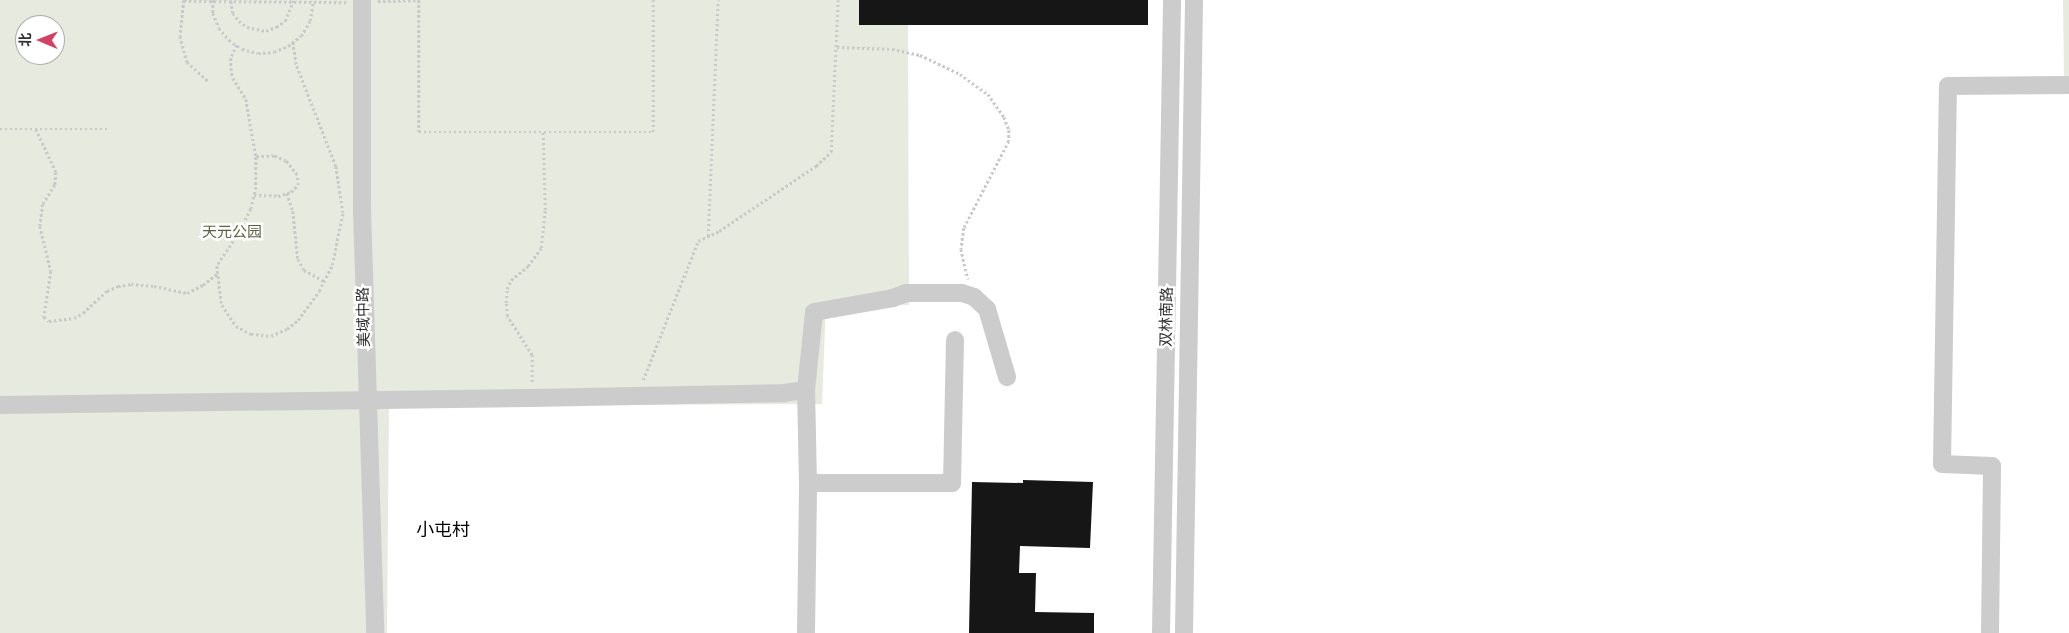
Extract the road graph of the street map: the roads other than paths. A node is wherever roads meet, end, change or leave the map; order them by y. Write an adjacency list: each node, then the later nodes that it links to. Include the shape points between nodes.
1 (1172, 0): 13 (street, 双林南路)
2 (1194, 0): 14 (street, 双林南路)
3 (362, 1): 8 (street, 美域中路)
4 (2069, 85): 15 (street, via 1948,86 1942,464 1992,466)
5 (955, 340): 10 (street, via 952,483)
6 (1007, 377): 7 (street, via 987,309 974,297 962,292 906,293 814,312)
7 (806, 390): 8 (street); 10 (street)
8 (366, 400): 9 (street); 11 (street, 美域中路)
9 (0, 405)
10 (808, 482): 12 (street)
11 (375, 633)
12 (806, 633)
13 (1162, 633)
14 (1184, 633)
15 (1990, 633)

